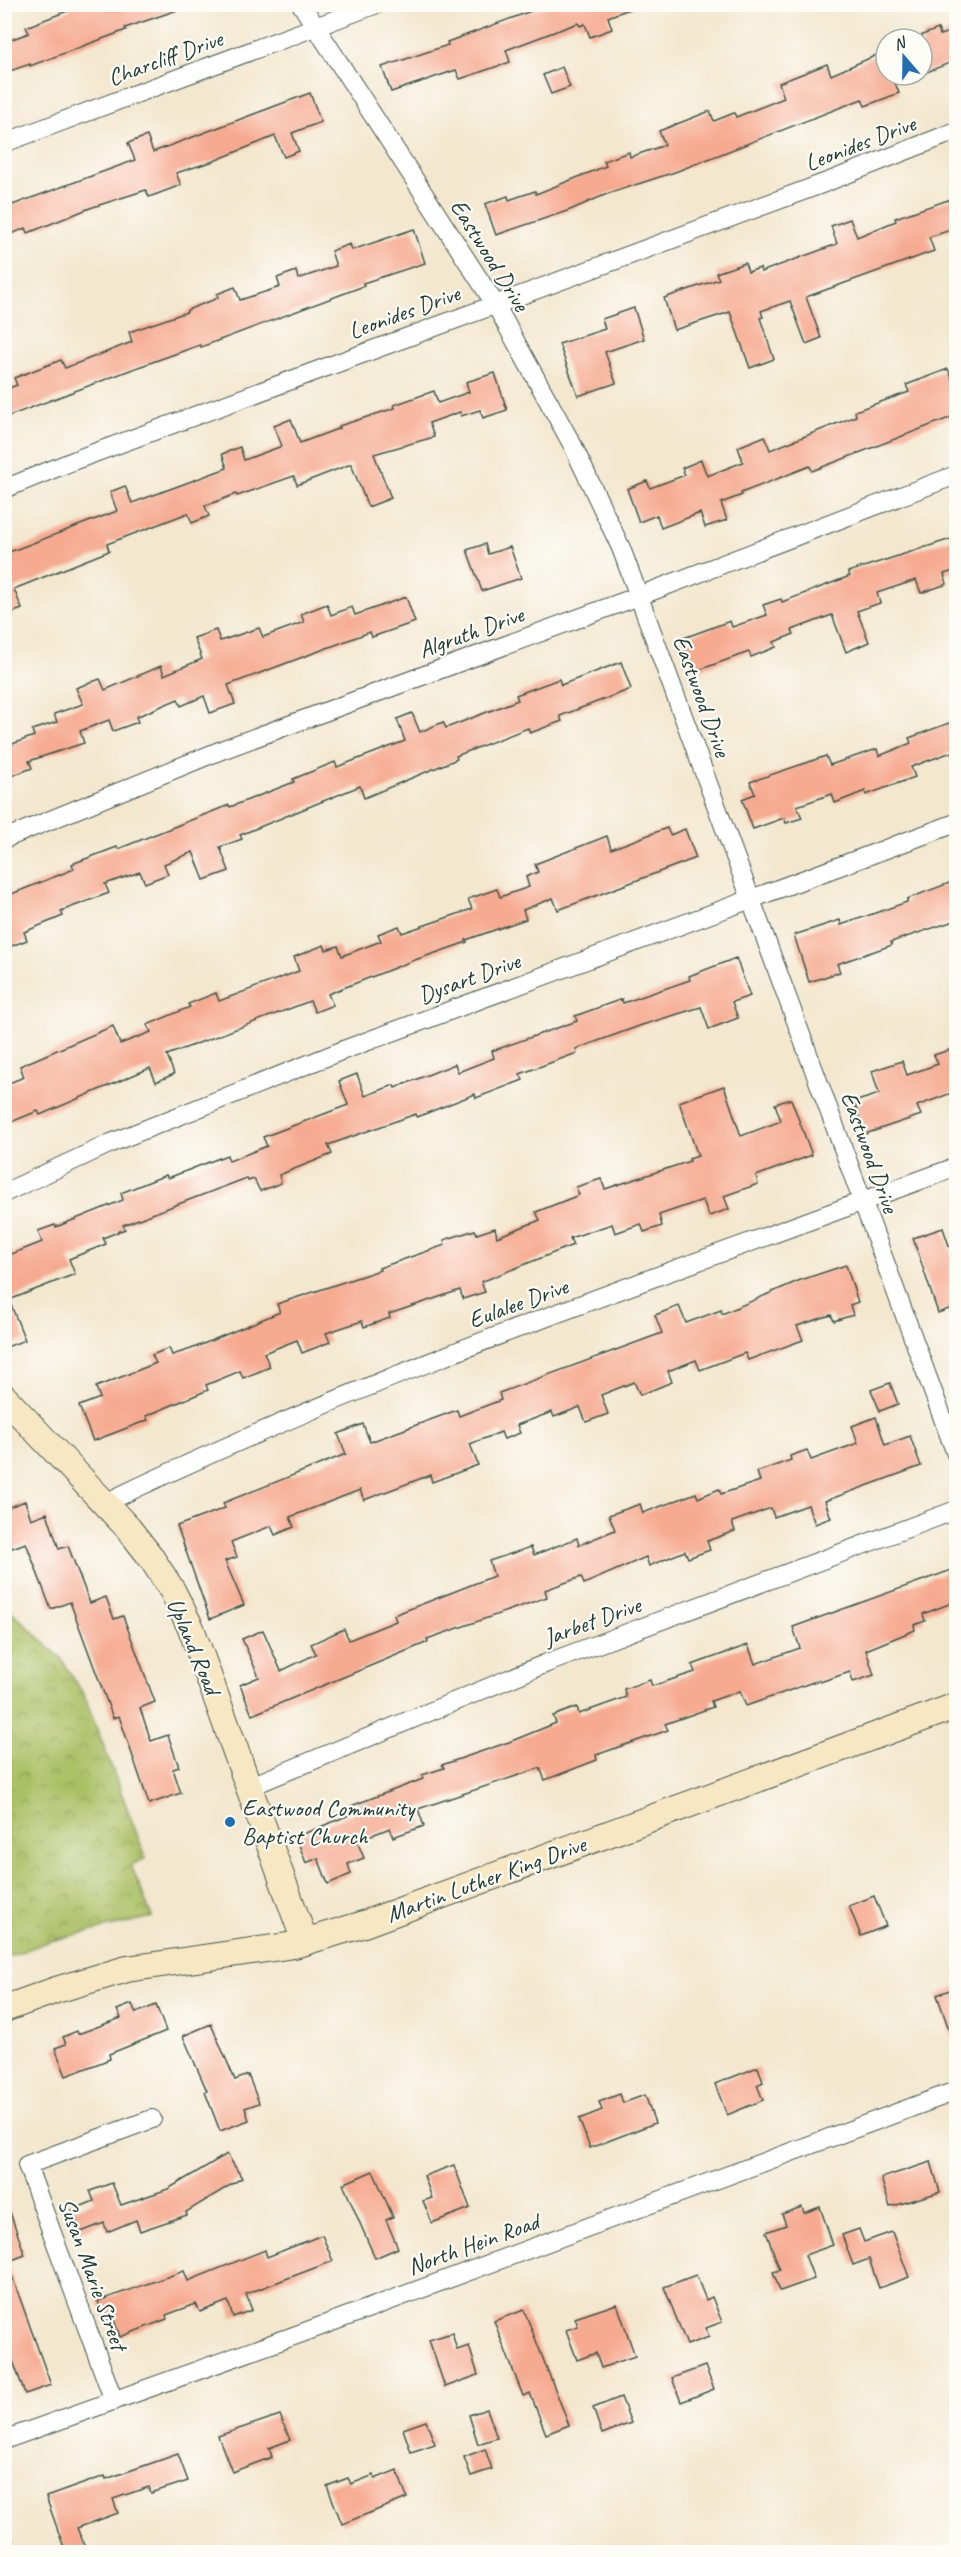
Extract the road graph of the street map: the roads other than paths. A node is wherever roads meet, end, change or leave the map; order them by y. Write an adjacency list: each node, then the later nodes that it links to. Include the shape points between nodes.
1 (301, 4): 3 (street, Eastwood Drive)
2 (377, 4): 3 (street, Charcliff Drive)
3 (316, 27): 5 (street, Charcliff Drive); 6 (street, Eastwood Drive)
4 (957, 131): 6 (street, Leonides Drive)
5 (4, 143)
6 (495, 304): 8 (street, Leonides Drive); 9 (street, Eastwood Drive, via 573,446)
7 (957, 475): 9 (street, Algruth Drive)
8 (4, 489)
9 (639, 596): 11 (street, Algruth Drive, via 224,749); 12 (street, Eastwood Drive)
10 (957, 822): 12 (street, Dysart Drive)
11 (4, 839)
12 (750, 900): 14 (street, Dysart Drive, via 232,1093); 15 (street, Eastwood Drive)
13 (957, 1167): 15 (street, Eulalee Drive)
14 (4, 1193)
15 (863, 1202): 17 (street, Eastwood Drive); 18 (street, Eulalee Drive, via 451,1353 246,1436)
16 (4, 1396): 18 (main road, Upland Road)
17 (957, 1454)
18 (103, 1504): 21 (main road, Upland Road, via 150,1556 172,1590 191,1628)
19 (957, 1510): 21 (street, Jarbet Drive, via 547,1663)
20 (957, 1706): 22 (main road, Martin Luther King Drive)
21 (249, 1787): 22 (main road, Upland Road)
22 (305, 1942): 23 (main road, Martin Luther King Drive, via 127,1969)
23 (4, 2009)
24 (957, 2091): 26 (street, North Hein Road)
25 (152, 2119): 26 (street, Susan Marie Street, via 27,2165)
26 (114, 2401): 27 (street, North Hein Road)
27 (4, 2440)
28 (4, 2543): 29 (street)
29 (6, 2553)

